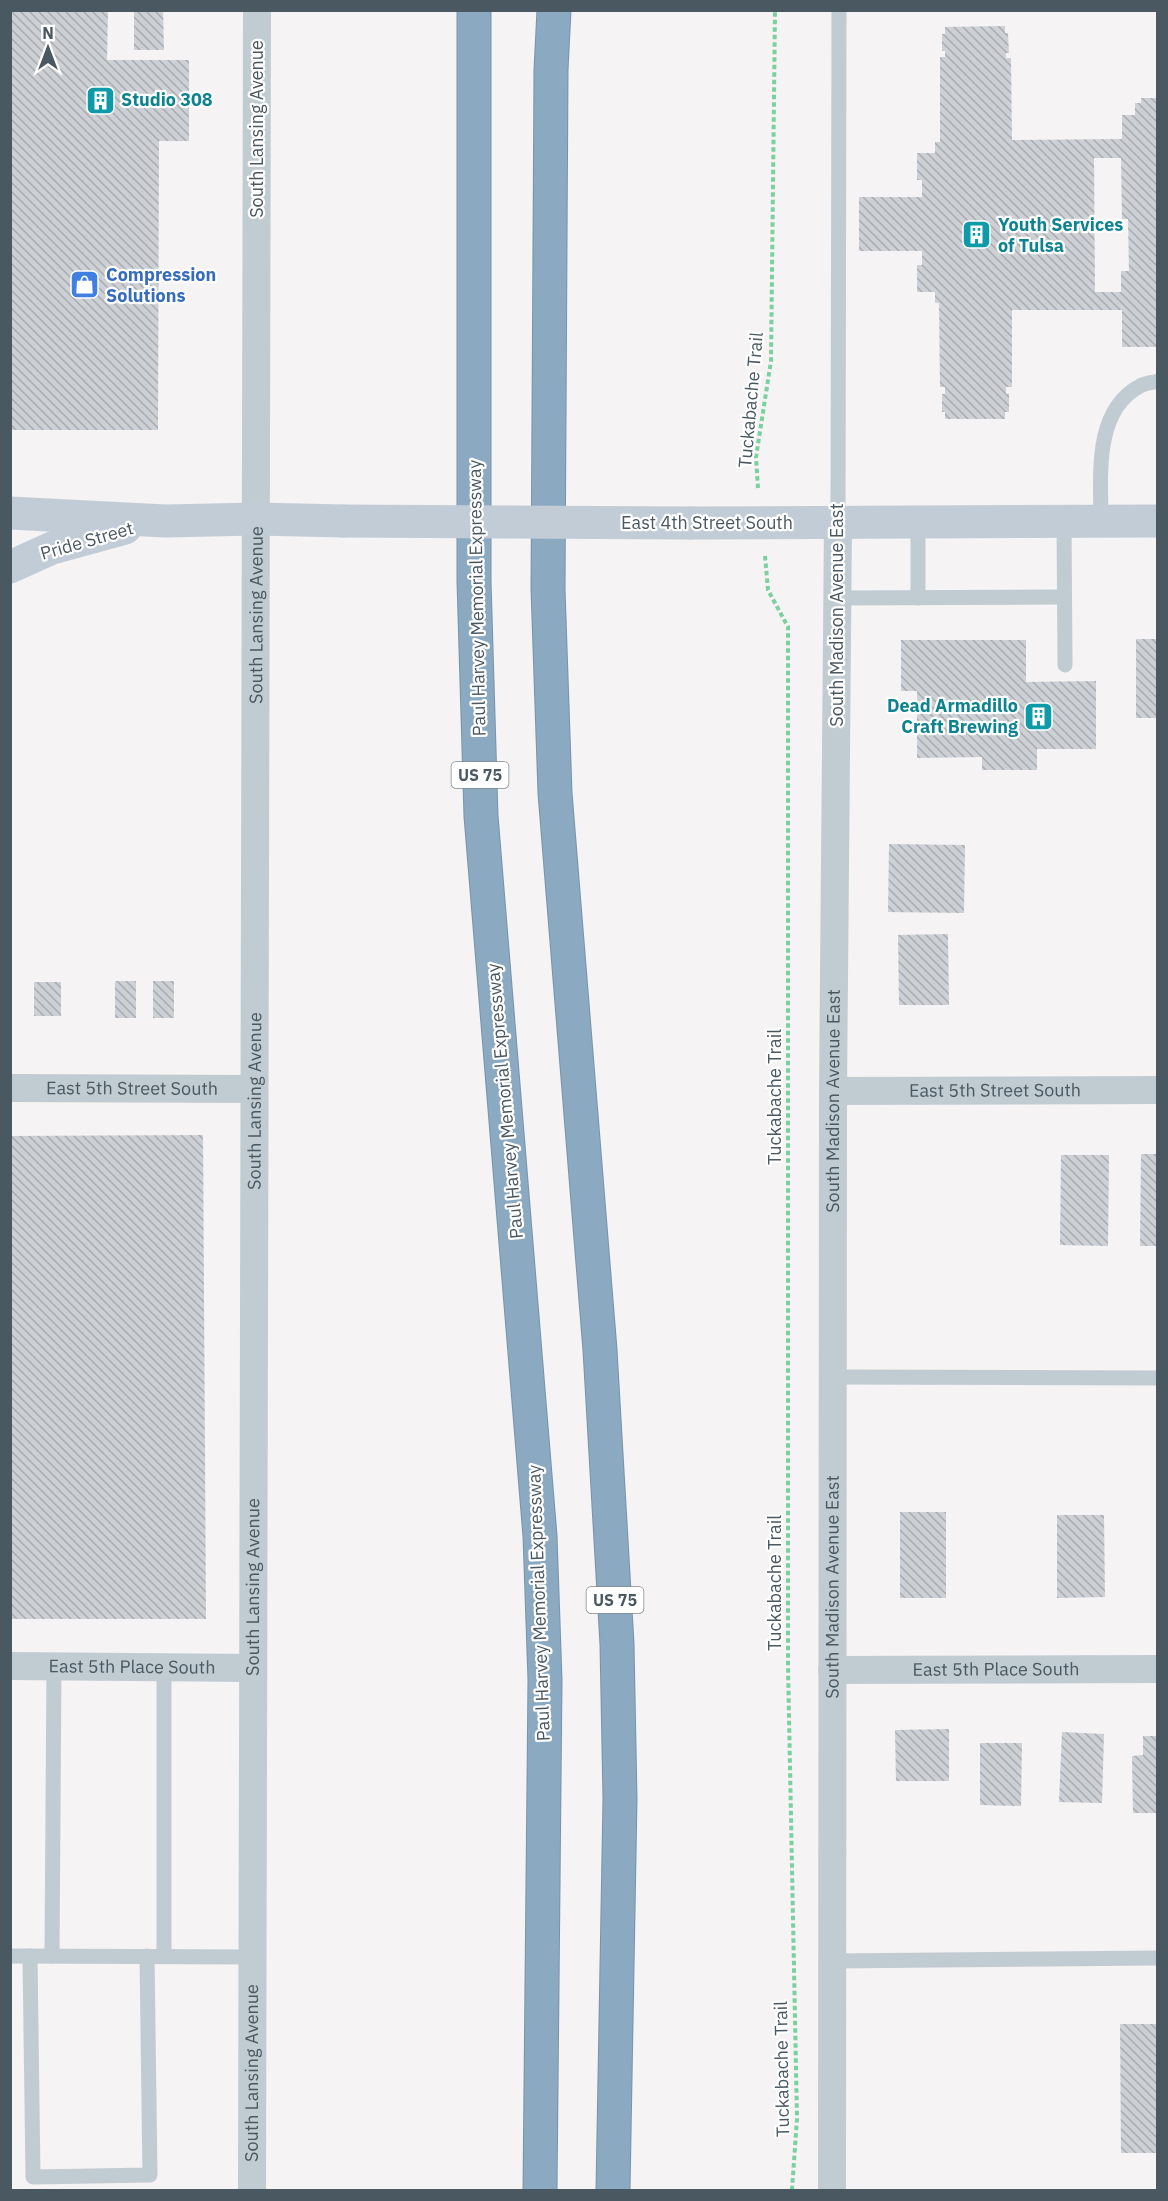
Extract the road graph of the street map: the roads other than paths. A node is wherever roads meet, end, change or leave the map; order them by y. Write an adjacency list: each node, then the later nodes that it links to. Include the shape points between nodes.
1 (257, 10): 7 (street, South Lansing Avenue)
2 (474, 10): 39 (highway, Paul Harvey Memorial Expressway / US 75, via 474,581 481,804 540,1536 545,1680)
3 (554, 10): 43 (highway, US 75, via 548,589 555,793 600,1350 617,1644 620,1799)
4 (839, 10): 13 (lane, South Madison Avenue East)
5 (1158, 381): 10 (lane, via 1141,385 1123,398 1107,426 1102,456)
6 (10, 513): 8 (street, Pride Street)
7 (257, 519): 8 (street, Pride Street); 13 (street, East 4th Street South, bridge); 20 (street, South Lansing Avenue)
8 (165, 521): 14 (street, Pride Street, via 52,548)
9 (1064, 521): 10 (street, East 4th Street South); 12 (street, East 4th Street South); 17 (lane)
10 (1101, 521): 11 (street, East 4th Street South)
11 (1158, 521)
12 (918, 522): 13 (street, East 4th Street South); 16 (lane)
13 (838, 523): 15 (street, South Madison Avenue East)
14 (10, 567)
15 (838, 597): 16 (lane); 22 (street, South Madison Avenue East)
16 (918, 597): 17 (lane)
17 (1064, 597): 18 (lane)
18 (1065, 666)
19 (10, 1088): 20 (street, East 5th Street South)
20 (254, 1089): 28 (street, South Lansing Avenue)
21 (1158, 1090): 22 (street, East 5th Street South)
22 (833, 1091): 23 (street, South Madison Avenue East)
23 (833, 1377): 24 (lane); 30 (street, South Madison Avenue East)
24 (1158, 1378)
25 (10, 1666): 26 (street, East 5th Place South)
26 (54, 1666): 27 (street, East 5th Place South); 33 (lane)
27 (164, 1667): 28 (street, East 5th Place South); 35 (lane)
28 (253, 1668): 36 (street, South Lansing Avenue)
29 (1158, 1669): 30 (street, East 5th Place South)
30 (832, 1670): 38 (street, South Madison Avenue East)
31 (10, 1956): 32 (lane)
32 (30, 1956): 33 (lane); 34 (lane, via 33,2177 150,2175)
33 (52, 1956): 34 (lane)
34 (147, 1956): 35 (lane)
35 (164, 1956): 36 (lane)
36 (252, 1957): 40 (street, South Lansing Avenue)
37 (1158, 1958): 38 (lane)
38 (833, 1960): 44 (street, South Madison Avenue East)
39 (541, 2107): 41 (highway); 42 (highway, Paul Harvey Memorial Expressway / US 75)
40 (252, 2190)
41 (524, 2190)
42 (540, 2190)
43 (613, 2190)
44 (832, 2190)

